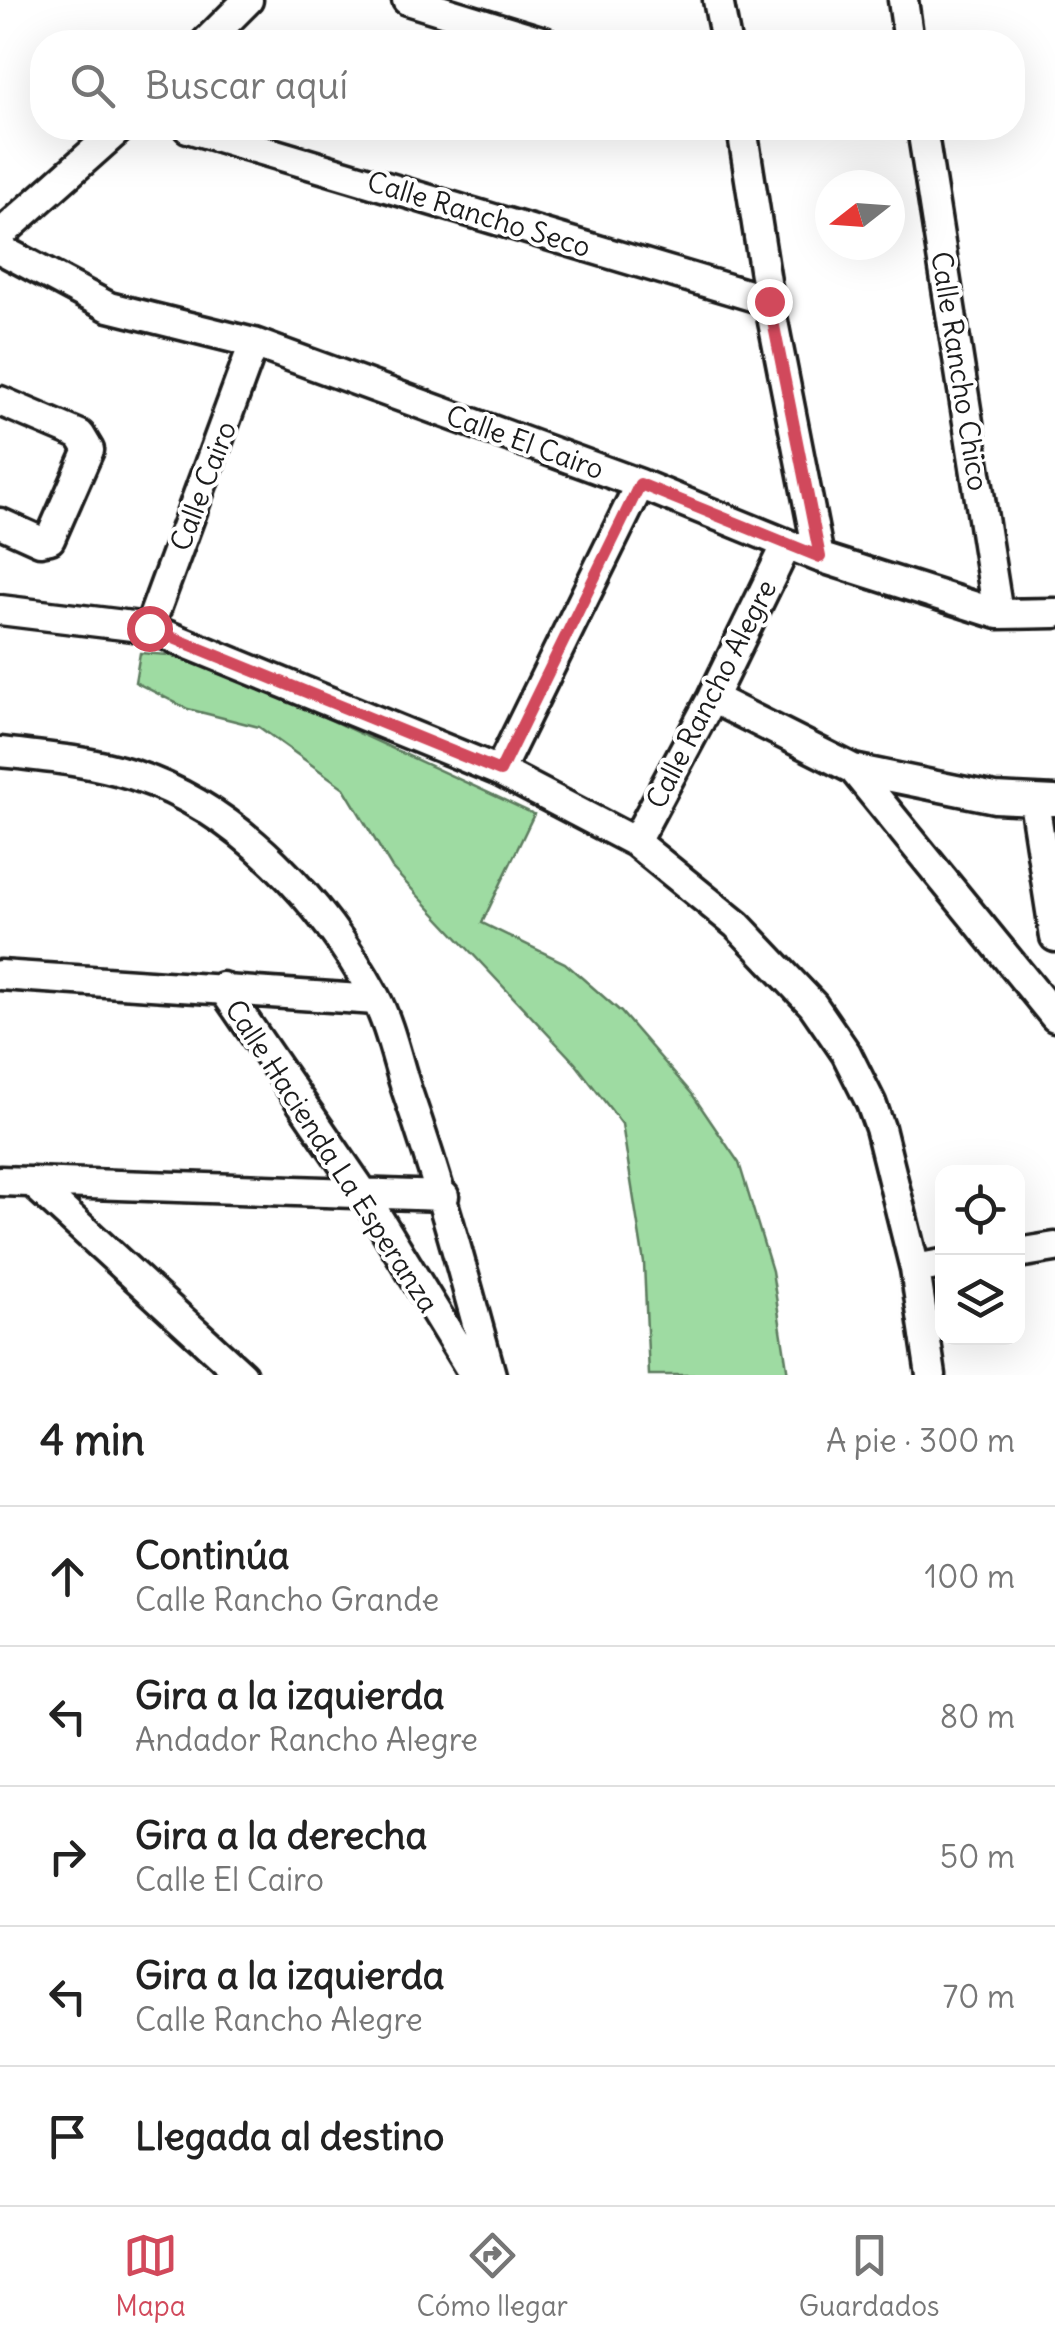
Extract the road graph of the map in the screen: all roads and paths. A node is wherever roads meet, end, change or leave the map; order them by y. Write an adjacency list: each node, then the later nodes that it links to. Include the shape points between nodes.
1 (248, 0): 5 (street)
2 (407, 0): 6 (street)
3 (718, 0): 7 (street)
4 (903, 0): 8 (street)
5 (218, 30)
6 (505, 30)
7 (724, 30)
8 (907, 30)
9 (107, 140): 13 (street)
10 (228, 140): 15 (street, Calle Rancho Seco)
11 (744, 140): 15 (street)
12 (924, 140): 24 (street, Calle Rancho Chico)
13 (0, 235)
14 (0, 249): 16 (street, Calle El Cairo, via 109,307)
15 (769, 301): 21 (street)
16 (254, 343): 18 (street, Calle El Cairo); 25 (street, Calle Cairo)
17 (0, 401): 19 (street, via 80,435 88,450 50,539)
18 (640, 484): 20 (street, Calle El Cairo); 29 (street)
19 (0, 523)
20 (787, 544): 21 (street, Calle El Cairo); 26 (street, Calle Rancho Alegre)
21 (820, 557): 24 (street, Calle El Cairo)
22 (0, 610): 25 (street)
23 (1055, 613): 24 (street, Calle El Cairo)
24 (998, 614)
25 (149, 628): 29 (street)
26 (712, 698): 28 (street); 31 (street, Calle Rancho Alegre)
27 (0, 752): 35 (street, via 138,776 196,804 304,894)
28 (853, 769): 30 (street, via 995,798); 36 (street)
29 (500, 771): 31 (street)
30 (1044, 801): 32 (street)
31 (636, 842): 43 (street, via 737,925 832,1030 880,1128)
32 (1055, 937)
33 (0, 975): 34 (street)
34 (222, 988): 35 (street); 39 (street, Calle Hacienda La Esperanza)
35 (376, 1000): 40 (street)
36 (1055, 1017)
37 (0, 1181): 38 (street)
38 (32, 1182): 39 (street); 44 (street)
39 (363, 1194): 40 (street); 45 (street, Calle Hacienda La Esperanza)
40 (444, 1196): 46 (street)
41 (1055, 1246): 42 (street)
42 (1025, 1251)
43 (929, 1266): 47 (street)
44 (242, 1375)
45 (474, 1375)
46 (490, 1375)
47 (932, 1375)

